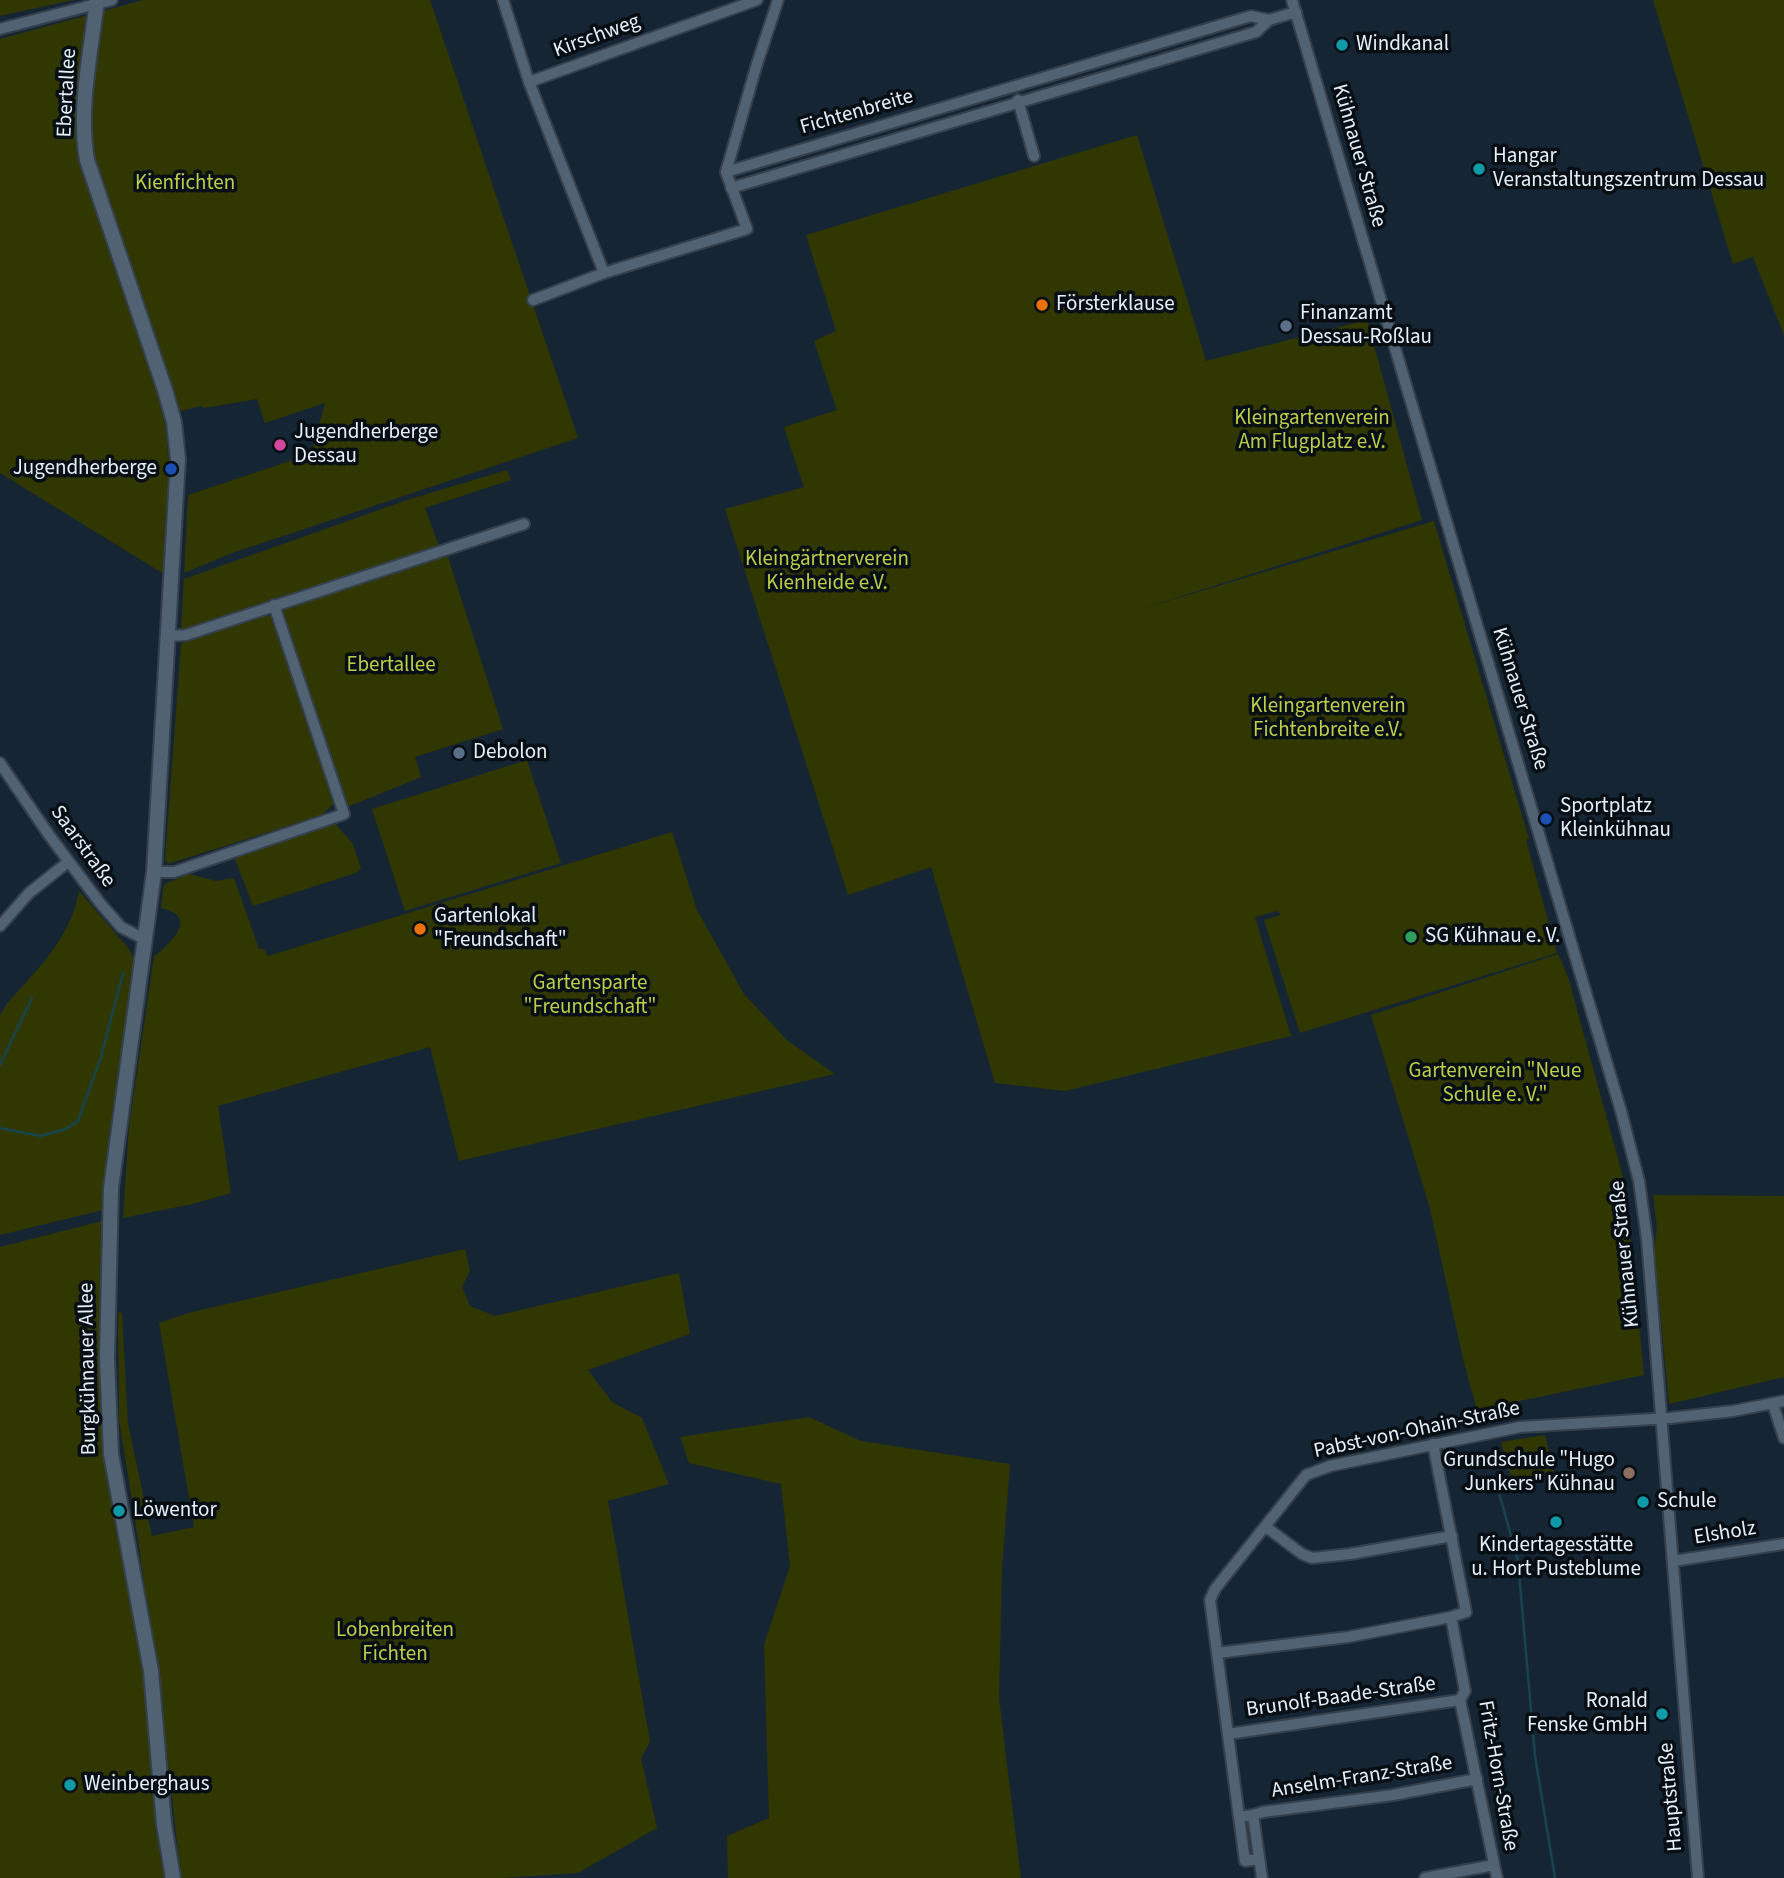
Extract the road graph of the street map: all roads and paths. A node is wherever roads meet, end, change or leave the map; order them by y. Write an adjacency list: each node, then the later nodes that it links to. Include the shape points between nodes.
1 (113, 0): 6 (street)
2 (503, 0): 10 (street)
3 (757, 0): 10 (street, Kirschweg)
4 (778, 0): 14 (street)
5 (1292, 0): 7 (street, Kühnauer Straße)
6 (97, 2): 9 (street); 20 (street, Ebertallee, via 86,93 86,152 162,377 177,443)
7 (1296, 12): 8 (street, Fichtenbreite); 27 (street, Kühnauer Straße, via 1632,1153 1645,1218)
8 (1269, 20): 11 (street, Fichtenbreite, via 1251,16); 12 (street, Fichtenbreite, via 1256,32)
9 (0, 29)
10 (529, 82): 16 (street)
11 (1014, 87): 12 (street); 14 (street, Fichtenbreite)
12 (1019, 104): 13 (street); 15 (street, Fichtenbreite)
13 (1034, 156)
14 (726, 172): 15 (street)
15 (731, 188): 16 (street, via 747,229)
16 (604, 273): 17 (street)
17 (533, 300)
18 (524, 524): 19 (street)
19 (274, 605): 20 (street, via 186,635); 23 (street, via 344,814 174,872)
20 (169, 636): 23 (street, Ebertallee)
21 (0, 763): 22 (street, Saarstraße)
22 (68, 862): 24 (street, via 29,893); 25 (street, Saarstraße, via 121,927)
23 (154, 872): 25 (street, Ebertallee)
24 (0, 926)
25 (146, 940): 43 (street, Burgkühnauer Allee, via 112,1177 107,1391 113,1471 151,1671)
26 (1779, 1403): 27 (street, Pabst-von-Ohain-Straße); 28 (street)
27 (1661, 1419): 29 (street, Pabst-von-Ohain-Straße, via 1543,1425); 33 (street, Hauptstraße)
28 (1784, 1438)
29 (1433, 1444): 30 (street, Pabst-von-Ohain-Straße, via 1315,1470 1306,1475); 31 (street)
30 (1266, 1527): 31 (street, via 1312,1558); 35 (street, Pabst-von-Ohain-Straße, via 1212,1595)
31 (1452, 1536): 34 (street, via 1466,1612)
32 (1784, 1544): 33 (street, Elsholz)
33 (1673, 1561): 47 (street, Hauptstraße)
34 (1451, 1617): 35 (street, via 1349,1637); 36 (street, Fritz-Horn-Straße, via 1465,1690)
35 (1217, 1653): 37 (street, Pabst-von-Ohain-Straße)
36 (1460, 1700): 37 (street, Brunolf-Baade-Straße); 38 (street, Fritz-Horn-Straße)
37 (1228, 1734): 40 (street, Pabst-von-Ohain-Straße)
38 (1477, 1779): 39 (street, Anselm-Franz-Straße); 42 (street, Fritz-Horn-Straße)
39 (1253, 1815): 40 (street); 41 (street)
40 (1239, 1817): 41 (street, Pabst-von-Ohain-Straße, via 1245,1861)
41 (1259, 1859): 44 (street)
42 (1494, 1866): 45 (street); 46 (street, Fritz-Horn-Straße)
43 (173, 1878)
44 (1262, 1878)
45 (1425, 1878)
46 (1497, 1878)
47 (1698, 1878)

